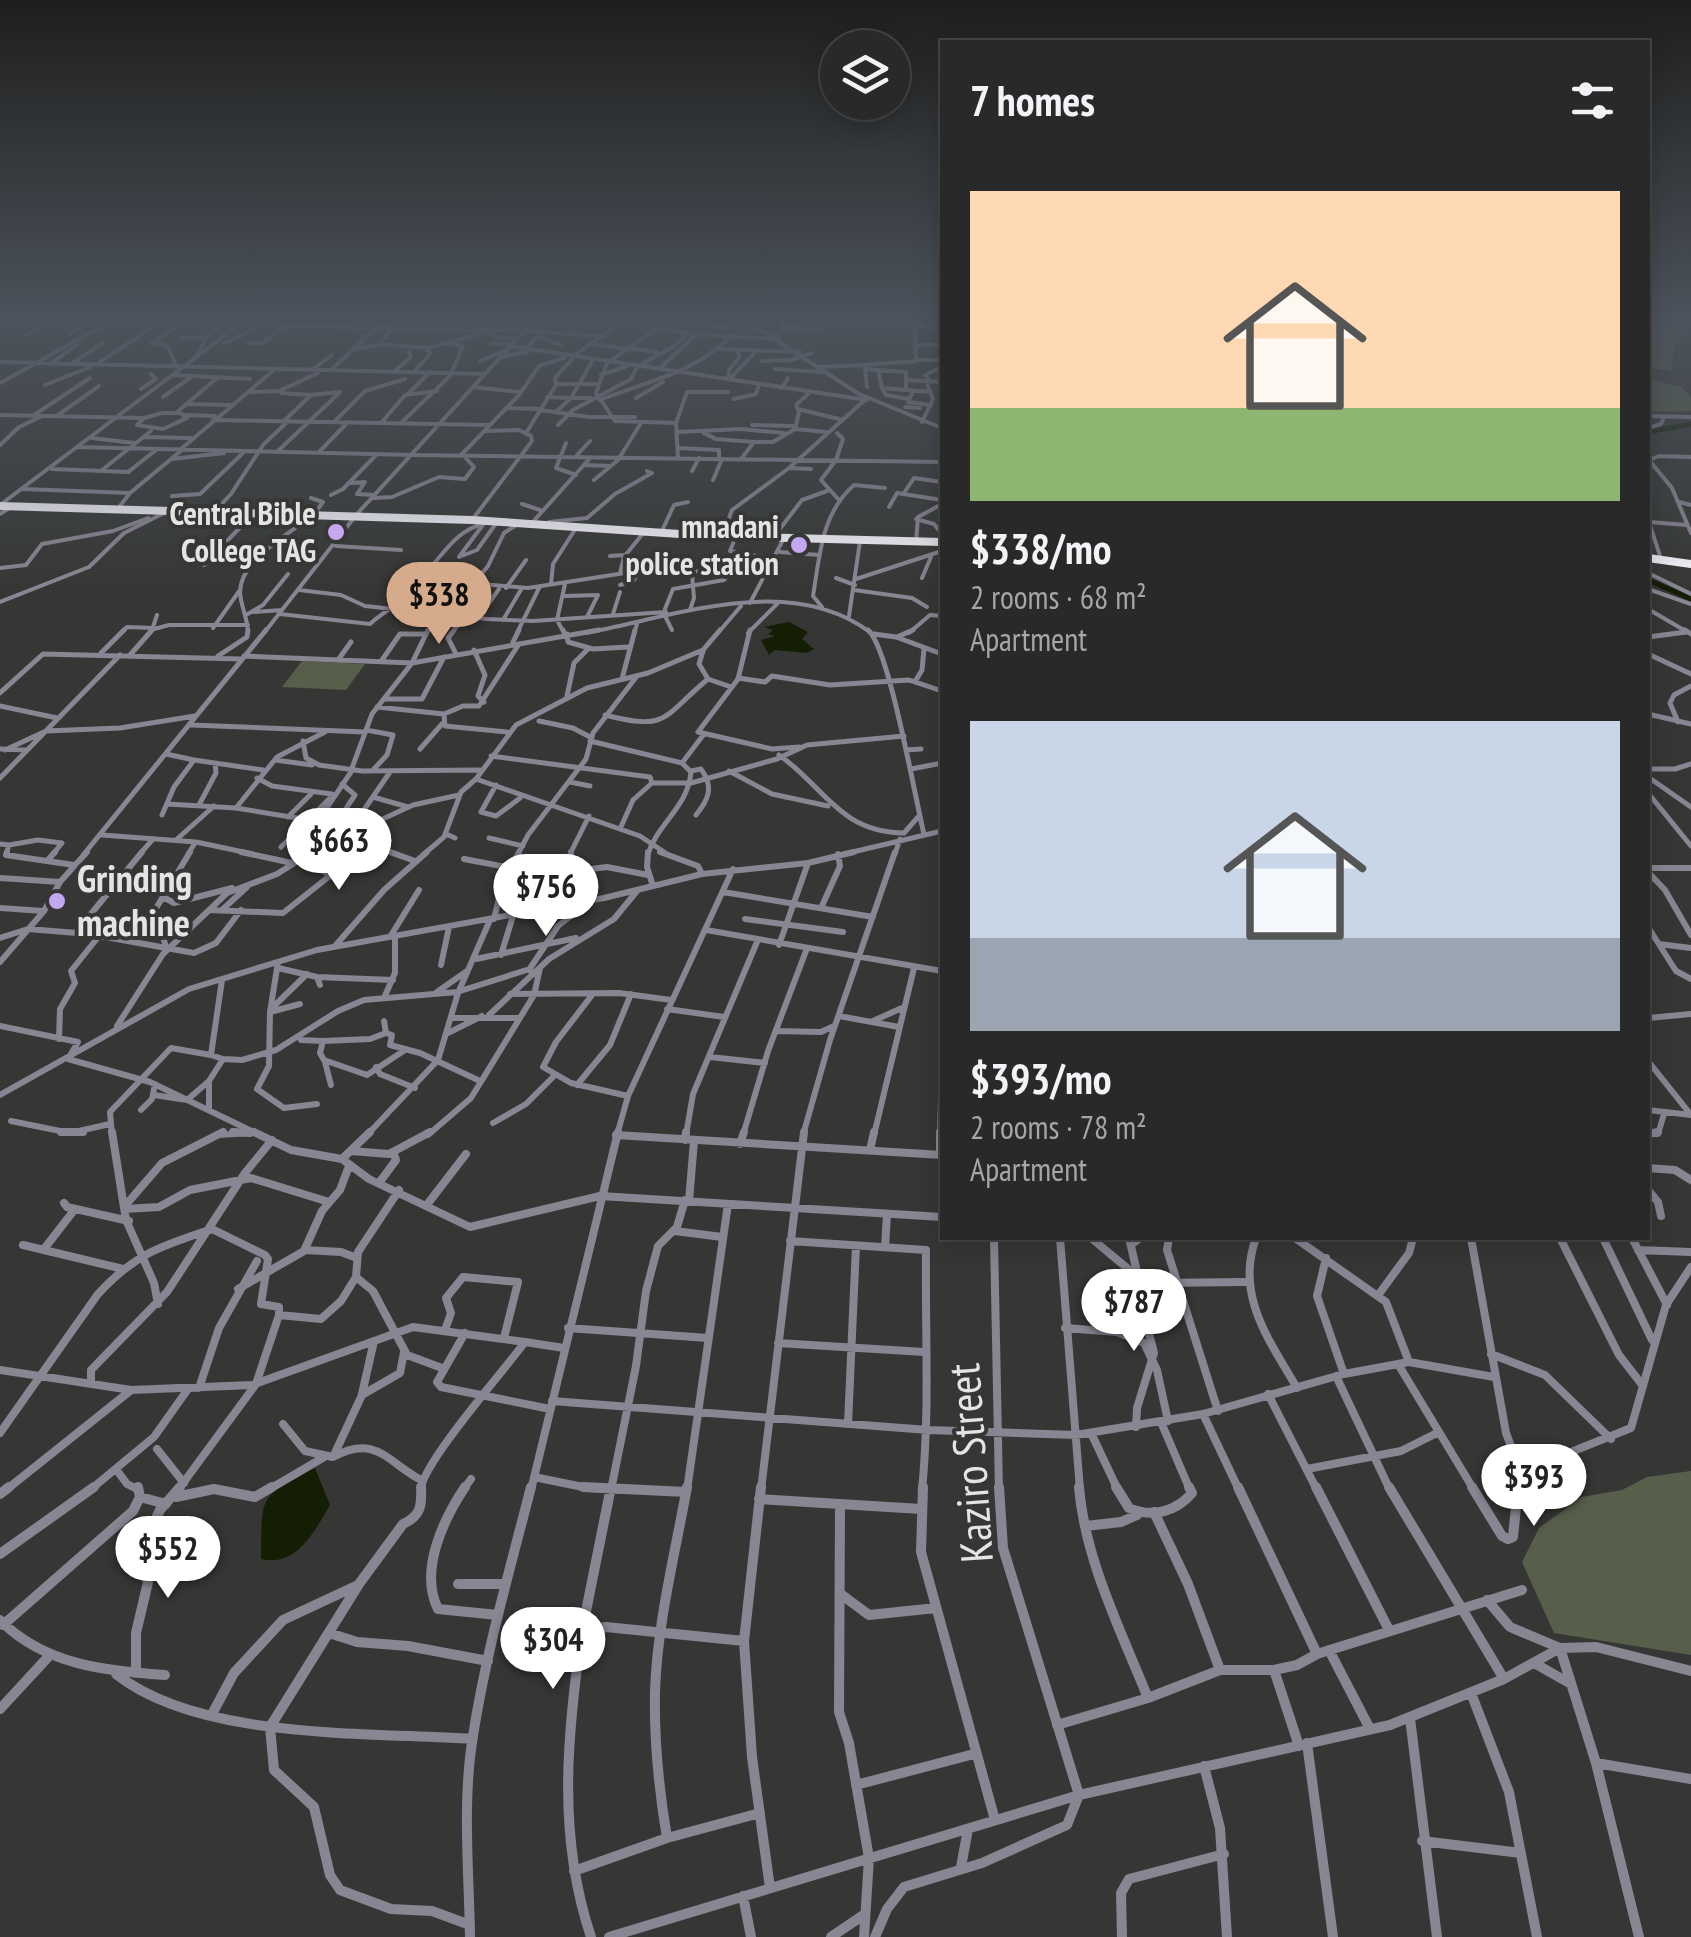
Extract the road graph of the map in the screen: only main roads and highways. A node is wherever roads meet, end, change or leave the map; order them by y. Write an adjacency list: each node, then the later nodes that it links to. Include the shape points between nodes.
1 (2, 508): 2 (highway, via 531,522)
2 (940, 547)
3 (1650, 558): 4 (highway)
4 (1691, 564)

